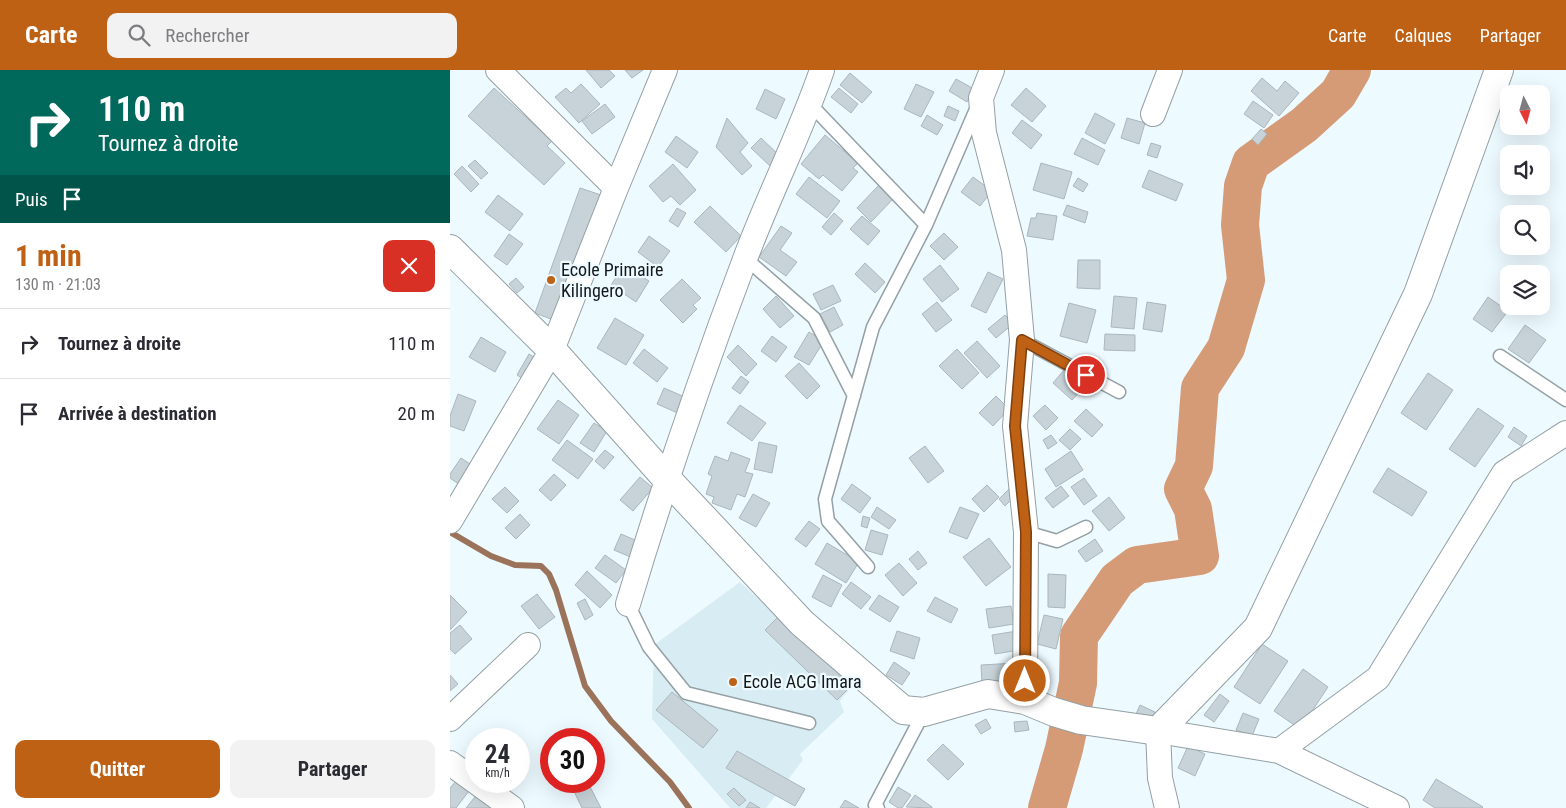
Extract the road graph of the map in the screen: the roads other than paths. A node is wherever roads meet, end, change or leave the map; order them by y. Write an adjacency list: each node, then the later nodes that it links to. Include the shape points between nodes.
1 (498, 70): 10 (street)
2 (665, 70): 10 (street)
3 (822, 70): 8 (street)
4 (992, 70): 7 (street)
5 (1170, 70): 9 (street)
6 (1499, 70): 32 (street, via 1418,294 1258,628)
7 (981, 98): 11 (lane); 14 (street, via 984,133 1014,250)
8 (810, 104): 11 (lane); 13 (street)
9 (1153, 114)
10 (616, 188): 15 (street)
11 (926, 224): 18 (lane, via 873,327)
12 (450, 249): 15 (street)
13 (745, 258): 18 (lane, via 814,318); 21 (street)
14 (1022, 340): 17 (lane); 24 (street, via 1015,426)
15 (552, 350): 21 (street); 22 (street)
16 (1500, 356): 19 (lane)
17 (1119, 392)
18 (854, 396): 25 (lane, via 825,499 828,521)
19 (1566, 400)
20 (1566, 433): 33 (street, via 1504,473 1378,678)
21 (666, 478): 26 (street); 29 (street, via 802,622 903,710)
22 (452, 518)
23 (1086, 526): 24 (lane, via 1057,541)
24 (1026, 532): 28 (street)
25 (868, 567)
26 (628, 604): 31 (lane, via 649,647 686,693)
27 (528, 644): 30 (street)
28 (1025, 700): 29 (street, via 988,694); 32 (street, via 1080,720)
29 (924, 712): 36 (lane, via 876,805)
30 (450, 719)
31 (808, 723)
32 (1158, 730): 33 (street); 37 (street, via 1160,778)
33 (1279, 751): 38 (street)
34 (450, 763): 35 (street)
35 (512, 808)
36 (878, 808)
37 (1167, 808)
38 (1397, 808)

